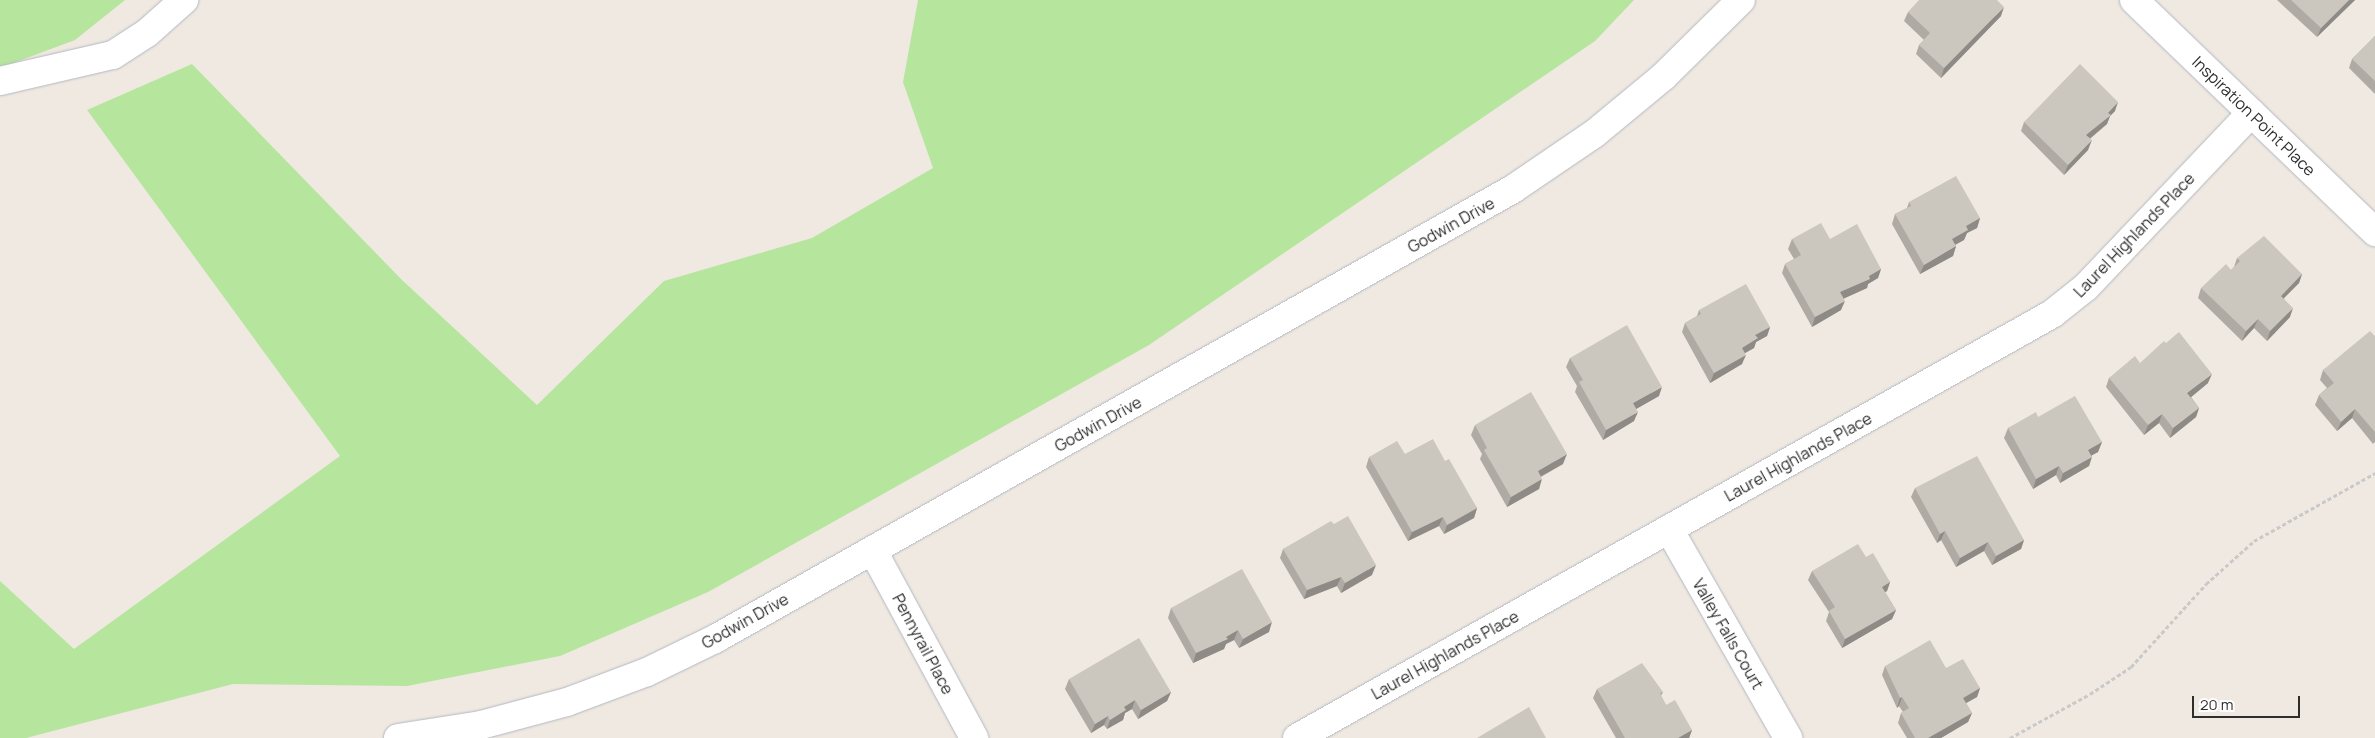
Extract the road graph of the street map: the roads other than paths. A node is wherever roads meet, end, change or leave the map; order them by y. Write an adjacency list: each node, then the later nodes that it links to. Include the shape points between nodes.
1 (184, 0): 4 (street, via 147,33 114,56)
2 (1741, 0): 8 (street, Godwin Drive, via 1664,76 1594,134 1513,190)
3 (2134, 0): 5 (street, Inspiration Point Place)
4 (0, 81)
5 (2251, 112): 6 (street, Inspiration Point Place); 7 (street, Laurel Highlands Place, via 2070,302)
6 (2375, 232)
7 (1669, 529): 11 (street, Laurel Highlands Place); 12 (street, Valley Falls Court)
8 (873, 551): 9 (street, Godwin Drive, via 715,639 615,685 522,715); 10 (street, Pennyrail Place)
9 (398, 738)
10 (974, 738)
11 (1297, 738)
12 (1788, 738)

